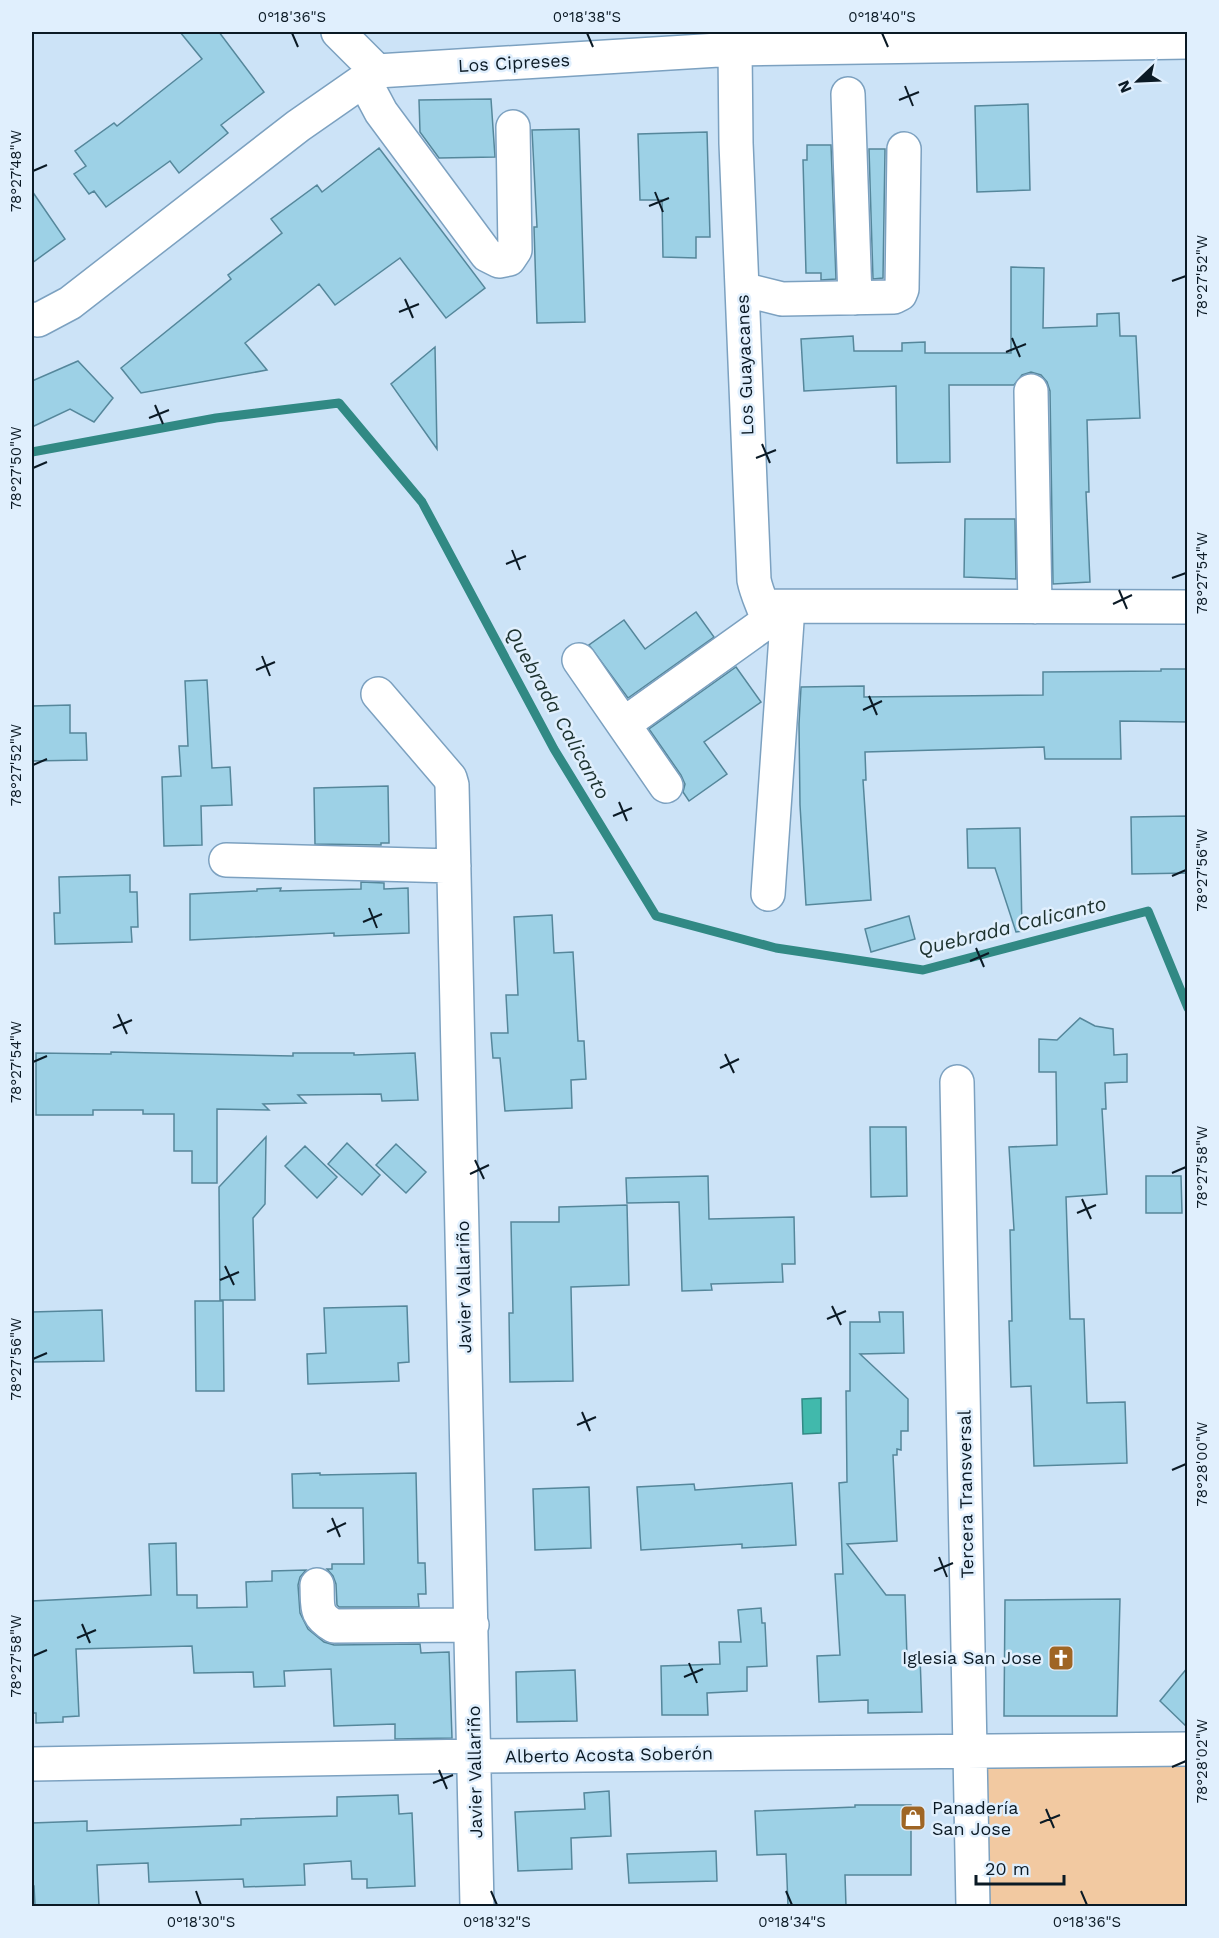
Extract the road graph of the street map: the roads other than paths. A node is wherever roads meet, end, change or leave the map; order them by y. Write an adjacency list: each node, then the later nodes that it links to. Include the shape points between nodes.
1 (338, 32): 5 (street)
2 (1115, 37): 3 (street, Los Cipreses); 4 (street, Los Cipreses)
3 (734, 40): 5 (street, Los Cipreses); 9 (street, Los Guayacanes)
4 (1188, 42)
5 (370, 75): 7 (street, via 381,112 487,255 499,261 509,259 515,250); 11 (street, via 70,303 44,318)
6 (848, 94): 10 (street)
7 (513, 127)
8 (904, 148): 10 (street, via 902,289 894,297)
9 (742, 289): 10 (street, via 782,299); 15 (street, Los Guayacanes, via 754,580 764,603)
10 (855, 298)
11 (32, 319)
12 (1031, 392): 13 (street)
13 (1035, 607): 14 (street); 15 (street)
14 (1188, 607)
15 (778, 614): 18 (street); 22 (street)
16 (579, 660): 18 (street)
17 (378, 694): 21 (street, Javier Vallariño, via 450,778)
18 (624, 724): 19 (street)
19 (666, 786)
20 (226, 860): 21 (street)
21 (454, 866): 25 (street, Javier Vallariño)
22 (768, 894)
23 (957, 1082): 27 (street, Tercera Transversal)
24 (317, 1585): 25 (street, via 318,1613 334,1626)
25 (472, 1625): 28 (street, Javier Vallariño)
26 (1188, 1749): 27 (street, Alberto Acosta Soberón)
27 (971, 1750): 28 (street, Alberto Acosta Soberón); 31 (street, Tercera Transversal)
28 (475, 1756): 29 (street, Alberto Acosta Soberón); 30 (street, Javier Vallariño)
29 (32, 1764)
30 (477, 1906)
31 (974, 1906)

